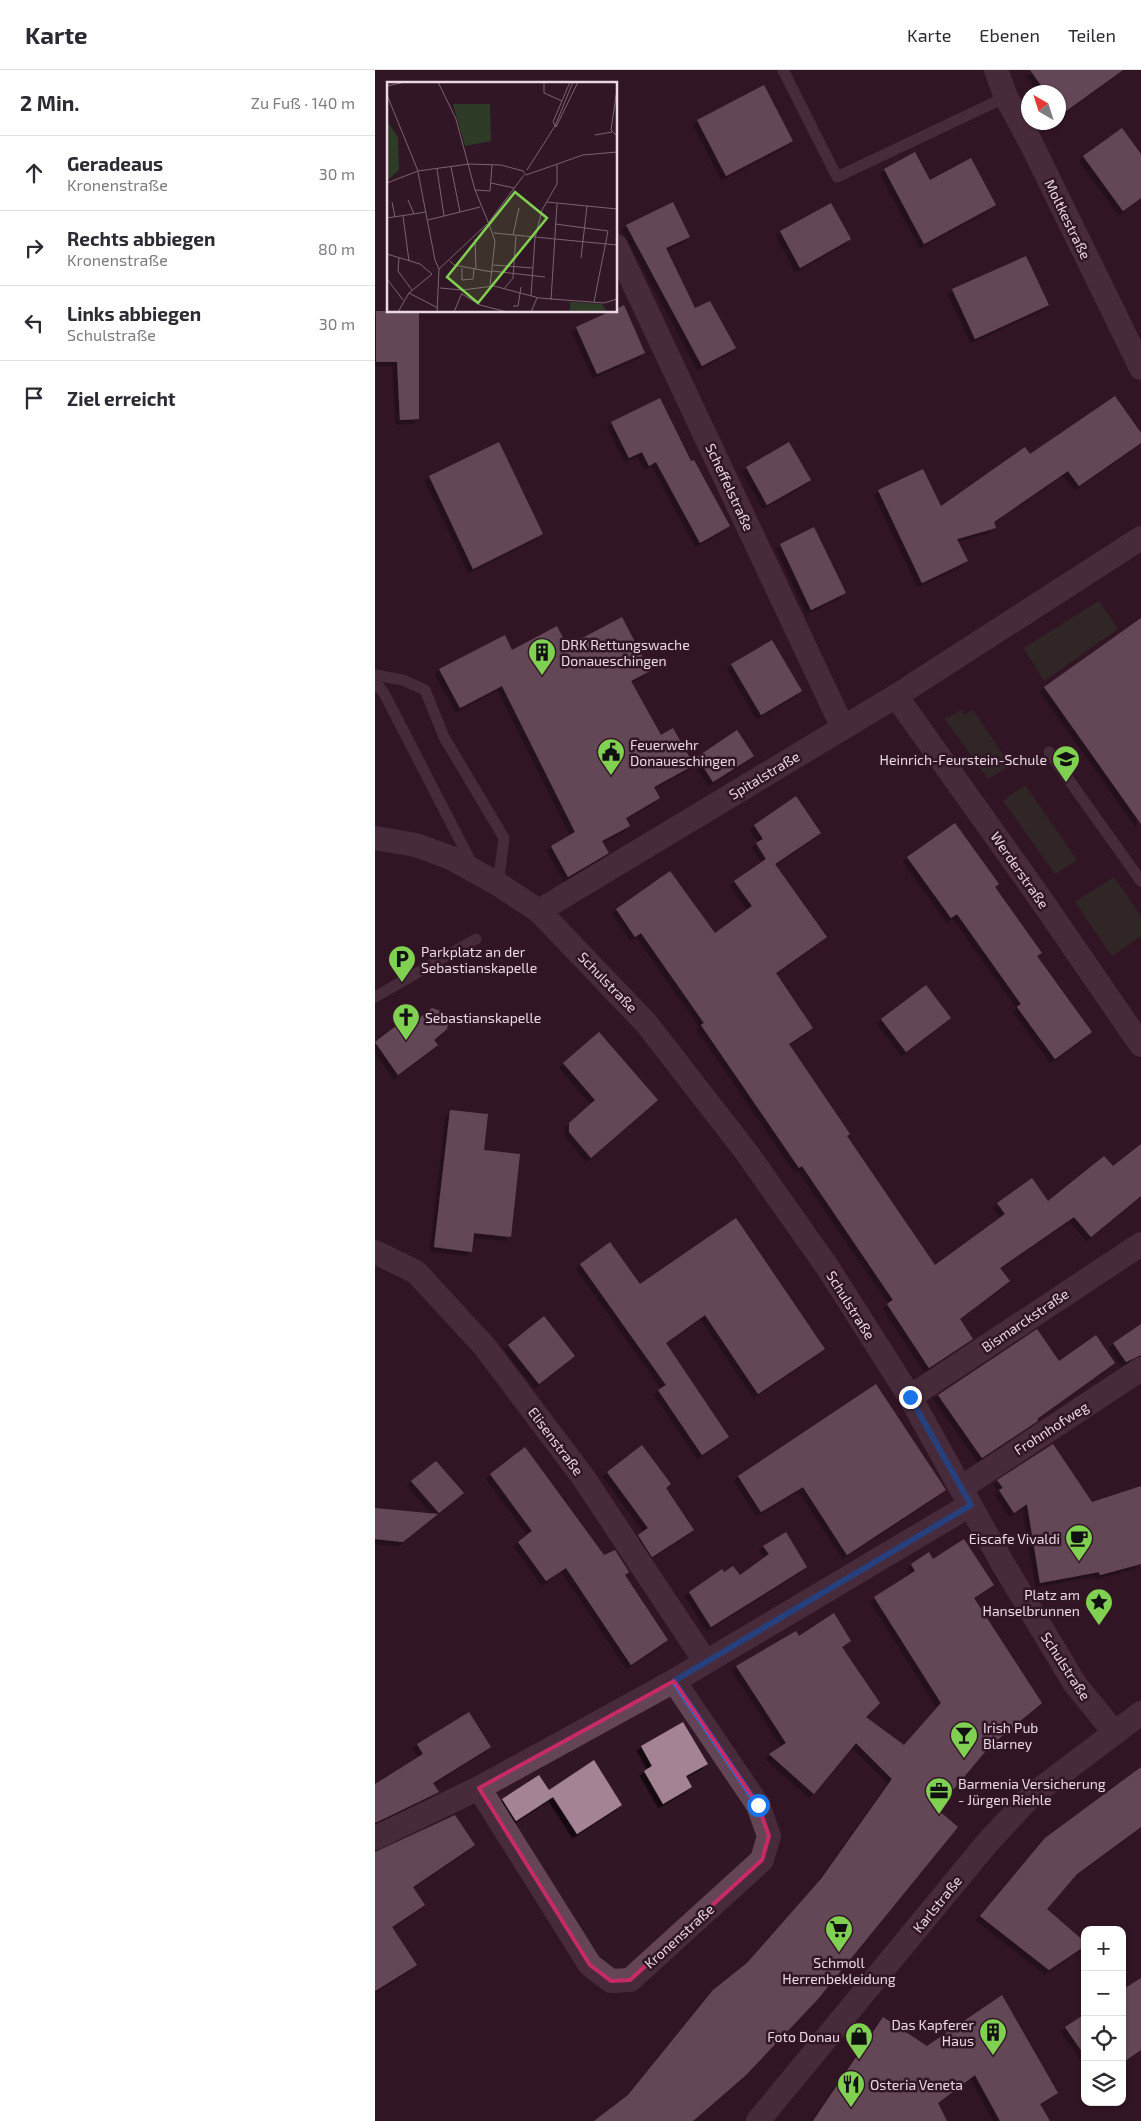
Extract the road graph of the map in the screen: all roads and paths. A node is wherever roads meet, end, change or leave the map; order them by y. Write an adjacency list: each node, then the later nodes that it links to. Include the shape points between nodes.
1 (783, 70): 3 (lane, via 837,177)
2 (996, 70): 3 (street, Moltkestraße)
3 (1006, 97): 5 (street, Moltkestraße)
4 (617, 248): 10 (street, Scheffelstraße)
5 (1141, 368)
6 (1141, 538): 9 (street, Spitalstraße)
7 (375, 675): 15 (lane, via 403,680 425,690 444,737 504,838)
8 (375, 682): 13 (lane, via 384,693)
9 (896, 696): 10 (street, Spitalstraße); 19 (street, Werderstraße)
10 (843, 728): 16 (street, Spitalstraße)
11 (1049, 752): 14 (lane)
12 (375, 838): 13 (street, via 416,845 451,858)
13 (476, 872): 15 (street)
14 (1141, 881)
15 (498, 884): 16 (street)
16 (539, 911): 23 (street, Schulstraße, via 646,1022 747,1153 828,1268)
17 (476, 939): 18 (lane)
18 (375, 997)
19 (1141, 1046)
20 (1141, 1244): 23 (street, Bismarckstraße)
21 (375, 1252): 25 (street, Elisenstraße, via 416,1272 485,1346 583,1477)
22 (1141, 1369): 24 (street, Frohnhofweg)
23 (910, 1397): 24 (street, Schulstraße)
24 (966, 1496): 25 (street); 28 (street, Schulstraße, via 1075,1684)
25 (705, 1661): 26 (street)
26 (674, 1681): 29 (street); 29 (street, Kronenstraße, via 758,1805 769,1836 762,1860 630,1980 611,1981 590,1965)
27 (1141, 1713): 28 (street, Karlstraße)
28 (1115, 1733): 31 (street, Karlstraße, via 1031,1796 988,1842)
29 (479, 1788): 30 (street)
30 (375, 1838)
31 (758, 2121)

